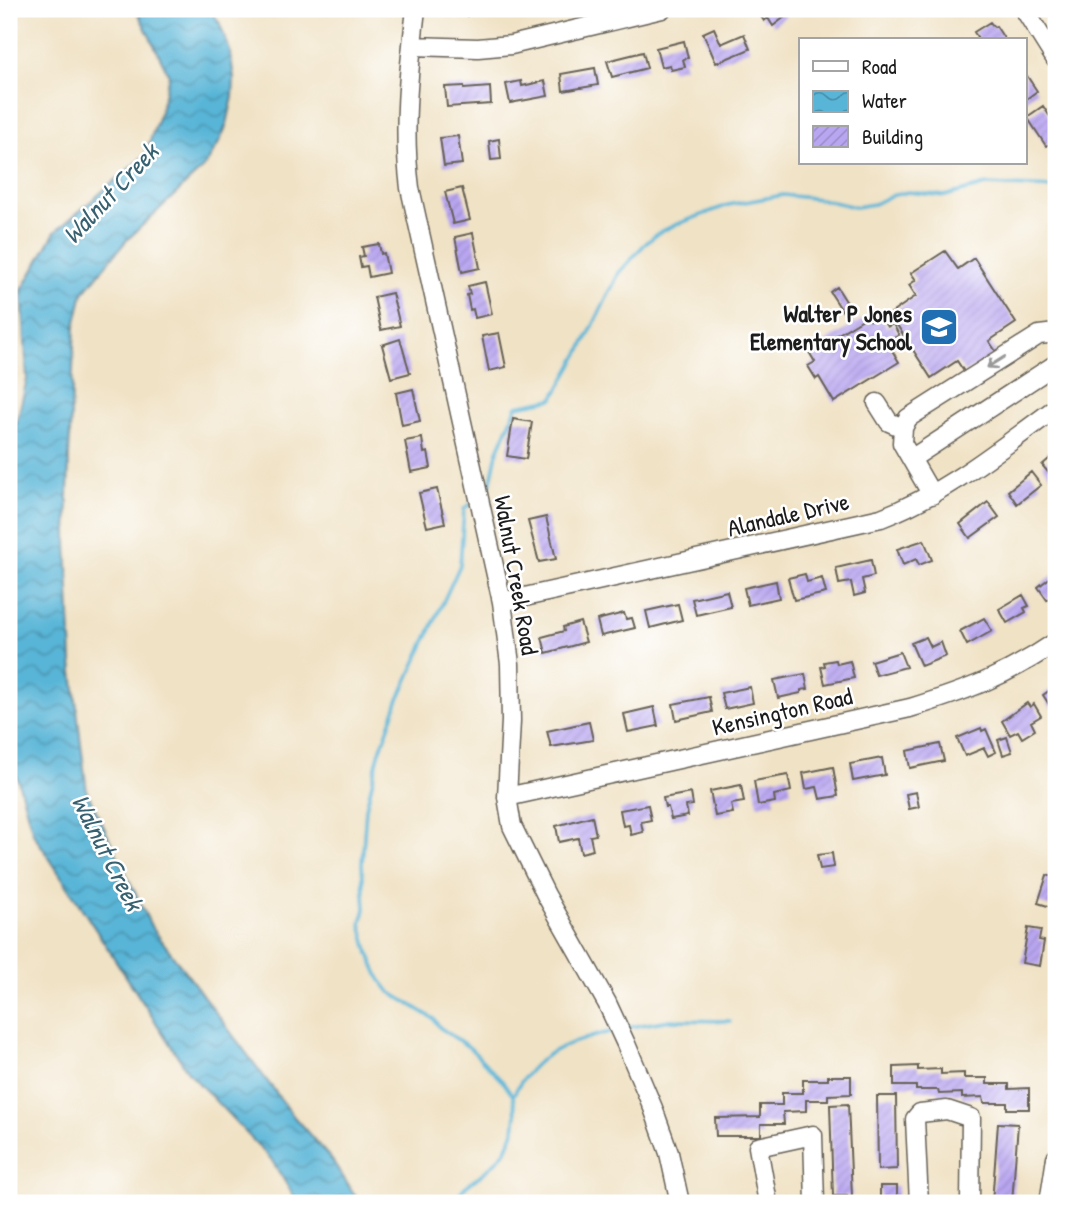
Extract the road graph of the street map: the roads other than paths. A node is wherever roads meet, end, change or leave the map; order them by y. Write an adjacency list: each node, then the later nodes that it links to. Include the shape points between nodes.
1 (416, 9): 4 (street, Walnut Creek Road)
2 (662, 9): 4 (street, via 511,45)
3 (1024, 9): 5 (street)
4 (412, 46): 13 (street, Walnut Creek Road, via 405,119 410,188)
5 (1056, 60)
6 (1056, 333): 10 (street, one-way to 10, via 1039,335 908,418)
7 (1056, 364): 11 (street)
8 (877, 402): 10 (street, via 889,422)
9 (1056, 408): 12 (street, Alandale Drive)
10 (903, 428): 11 (street, via 902,443)
11 (911, 458): 12 (street)
12 (932, 495): 13 (street, Alandale Drive, via 881,518)
13 (502, 602): 15 (street, Walnut Creek Road, via 510,664)
14 (1056, 642): 15 (street, Kensington Road, via 999,676 910,708)
15 (507, 797): 17 (street, Walnut Creek Road, via 512,826 626,1044 669,1153)
16 (1056, 1158): 22 (street)
17 (680, 1203)
18 (768, 1203): 19 (street, via 758,1147 813,1135)
19 (815, 1203)
20 (919, 1203): 21 (street, via 915,1119 920,1113 947,1110 971,1118)
21 (970, 1203)
22 (1049, 1203)

